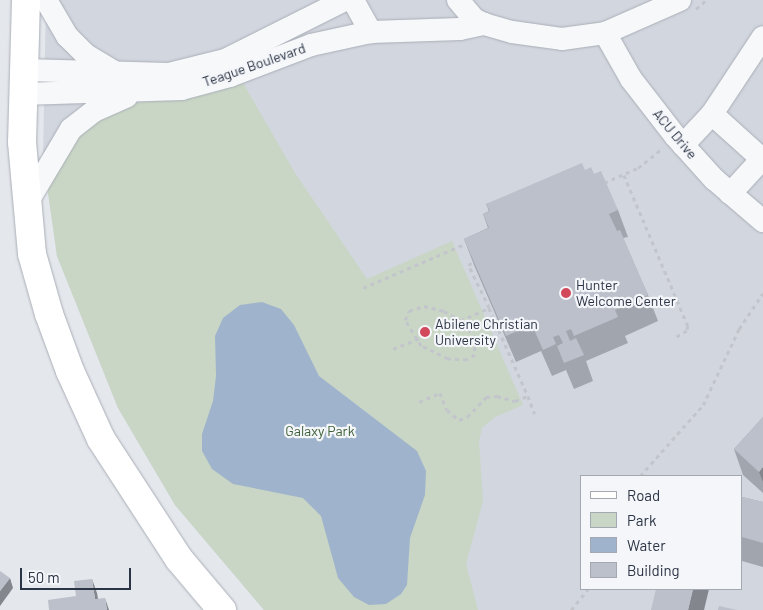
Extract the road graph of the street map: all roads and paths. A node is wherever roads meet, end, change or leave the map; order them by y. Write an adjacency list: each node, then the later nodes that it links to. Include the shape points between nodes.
1 (26, 0): 12 (main road)
2 (46, 0): 11 (lane, via 67,36 86,54)
3 (345, 0): 11 (lane, Teague Boulevard, via 225,60 169,74)
4 (353, 0): 8 (lane)
5 (458, 0): 7 (lane, Teague Boulevard, via 474,19)
6 (680, 0): 9 (lane, Teague Boulevard)
7 (484, 24): 8 (lane, Teague Boulevard, via 460,29); 9 (lane, Teague Boulevard, via 512,32 562,39)
8 (371, 32): 13 (lane, Teague Boulevard, via 311,45 230,76 182,89)
9 (605, 33): 15 (lane, ACU Drive, via 631,79)
10 (763, 37): 14 (lane)
11 (117, 74): 12 (lane, Teague Boulevard)
12 (23, 82): 13 (lane, Teague Boulevard); 19 (main road)
13 (141, 92): 19 (lane, via 94,111 71,129)
14 (712, 114): 15 (lane); 18 (lane, via 762,159)
15 (679, 141): 16 (path); 18 (lane, ACU Drive)
16 (624, 175): 17 (path); 29 (path, via 688,326 687,331)
17 (595, 185)
18 (730, 194): 20 (lane, ACU Drive)
19 (27, 203): 37 (main road, via 32,254 49,314 101,439 179,559)
20 (763, 221)
21 (470, 242): 23 (path)
22 (478, 261): 25 (path, via 468,265)
23 (363, 288)
24 (763, 293): 35 (path, via 738,329 703,406)
25 (489, 308): 26 (path); 32 (path)
26 (461, 320): 27 (path); 30 (path, via 438,309 414,308 405,320); 30 (path, via 477,344 471,358 454,360 436,355)
27 (453, 324)
28 (427, 335): 30 (path)
29 (675, 338)
30 (416, 340): 31 (path)
31 (393, 349)
32 (528, 396): 33 (path, via 515,401 486,397 467,417 459,420 447,410 440,393); 34 (path)
33 (419, 402)
34 (535, 414)
35 (641, 475)
36 (587, 590): 38 (path)
37 (222, 610)
38 (570, 610)

